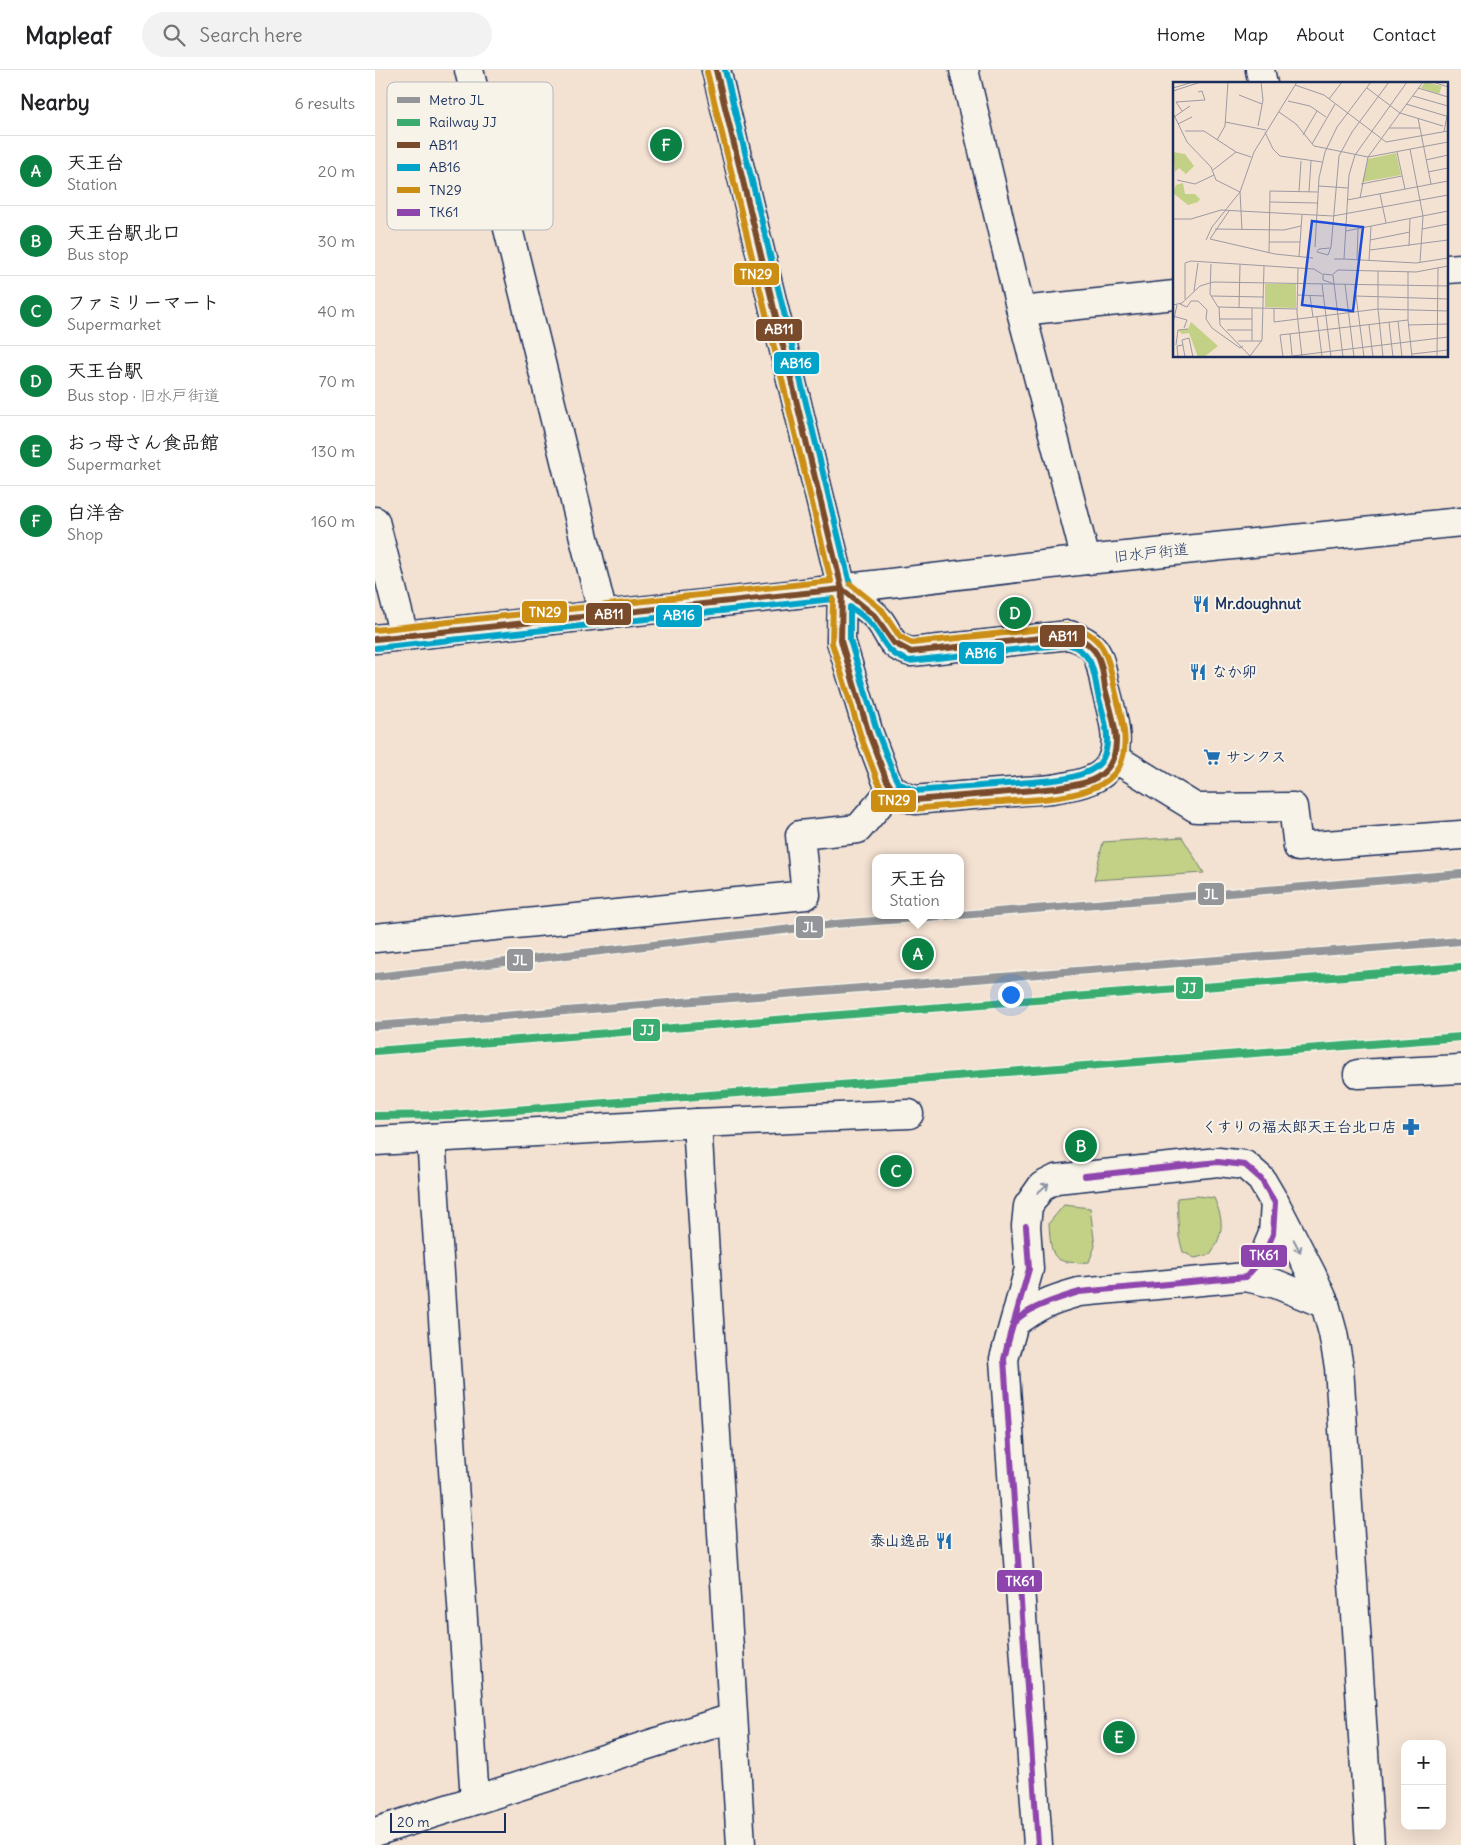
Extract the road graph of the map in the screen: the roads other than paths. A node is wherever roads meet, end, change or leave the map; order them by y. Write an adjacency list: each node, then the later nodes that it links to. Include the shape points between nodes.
1 (716, 70): 9 (street)
2 (964, 70): 5 (street)
3 (508, 230): 10 (street)
4 (1173, 296): 5 (street)
5 (1021, 311): 8 (street)
6 (375, 521): 11 (street)
7 (1461, 522): 8 (street, 旧水戸街道)
8 (1086, 560): 9 (street, 旧水戸街道)
9 (842, 589): 10 (street, 旧水戸街道); 13 (street, via 879,620 891,641 911,652 1069,635 1082,639 1093,646 1098,657 1115,731); 14 (street, via 841,641 874,749)
10 (603, 615): 11 (street, 旧水戸街道)
11 (403, 636): 12 (street, 旧水戸街道)
12 (375, 639)
13 (1113, 757): 14 (street, via 1105,771 1088,781 1062,788 915,800); 15 (street, via 1196,808 1293,807 1298,847)
14 (892, 788): 16 (street, via 858,829 800,836 806,895)
15 (1461, 835)
16 (375, 938)
17 (1461, 1069): 18 (street)
18 (1358, 1074)
19 (909, 1114): 20 (street)
20 (697, 1123): 21 (street); 29 (street)
21 (431, 1138): 22 (street); 30 (street)
22 (375, 1141)
23 (1275, 1203): 24 (street, one-way to 23, via 1028,1206 1042,1186 1056,1179 1218,1162 1245,1165 1261,1179); 25 (street, via 1273,1234 1267,1250); 27 (street, one-way to 27)
24 (1029, 1269): 26 (street, via 1040,1282 1058,1290); 28 (street)
25 (1245, 1277): 26 (street); 27 (street, via 1277,1284)
26 (1079, 1292): 28 (street, via 1036,1307)
27 (1325, 1304): 34 (street, via 1339,1367)
28 (1014, 1323): 33 (street, via 1004,1359)
29 (732, 1718): 30 (street); 32 (street)
30 (475, 1800): 31 (street)
31 (375, 1832)
32 (741, 1845)
33 (1038, 1845)
34 (1370, 1845)

